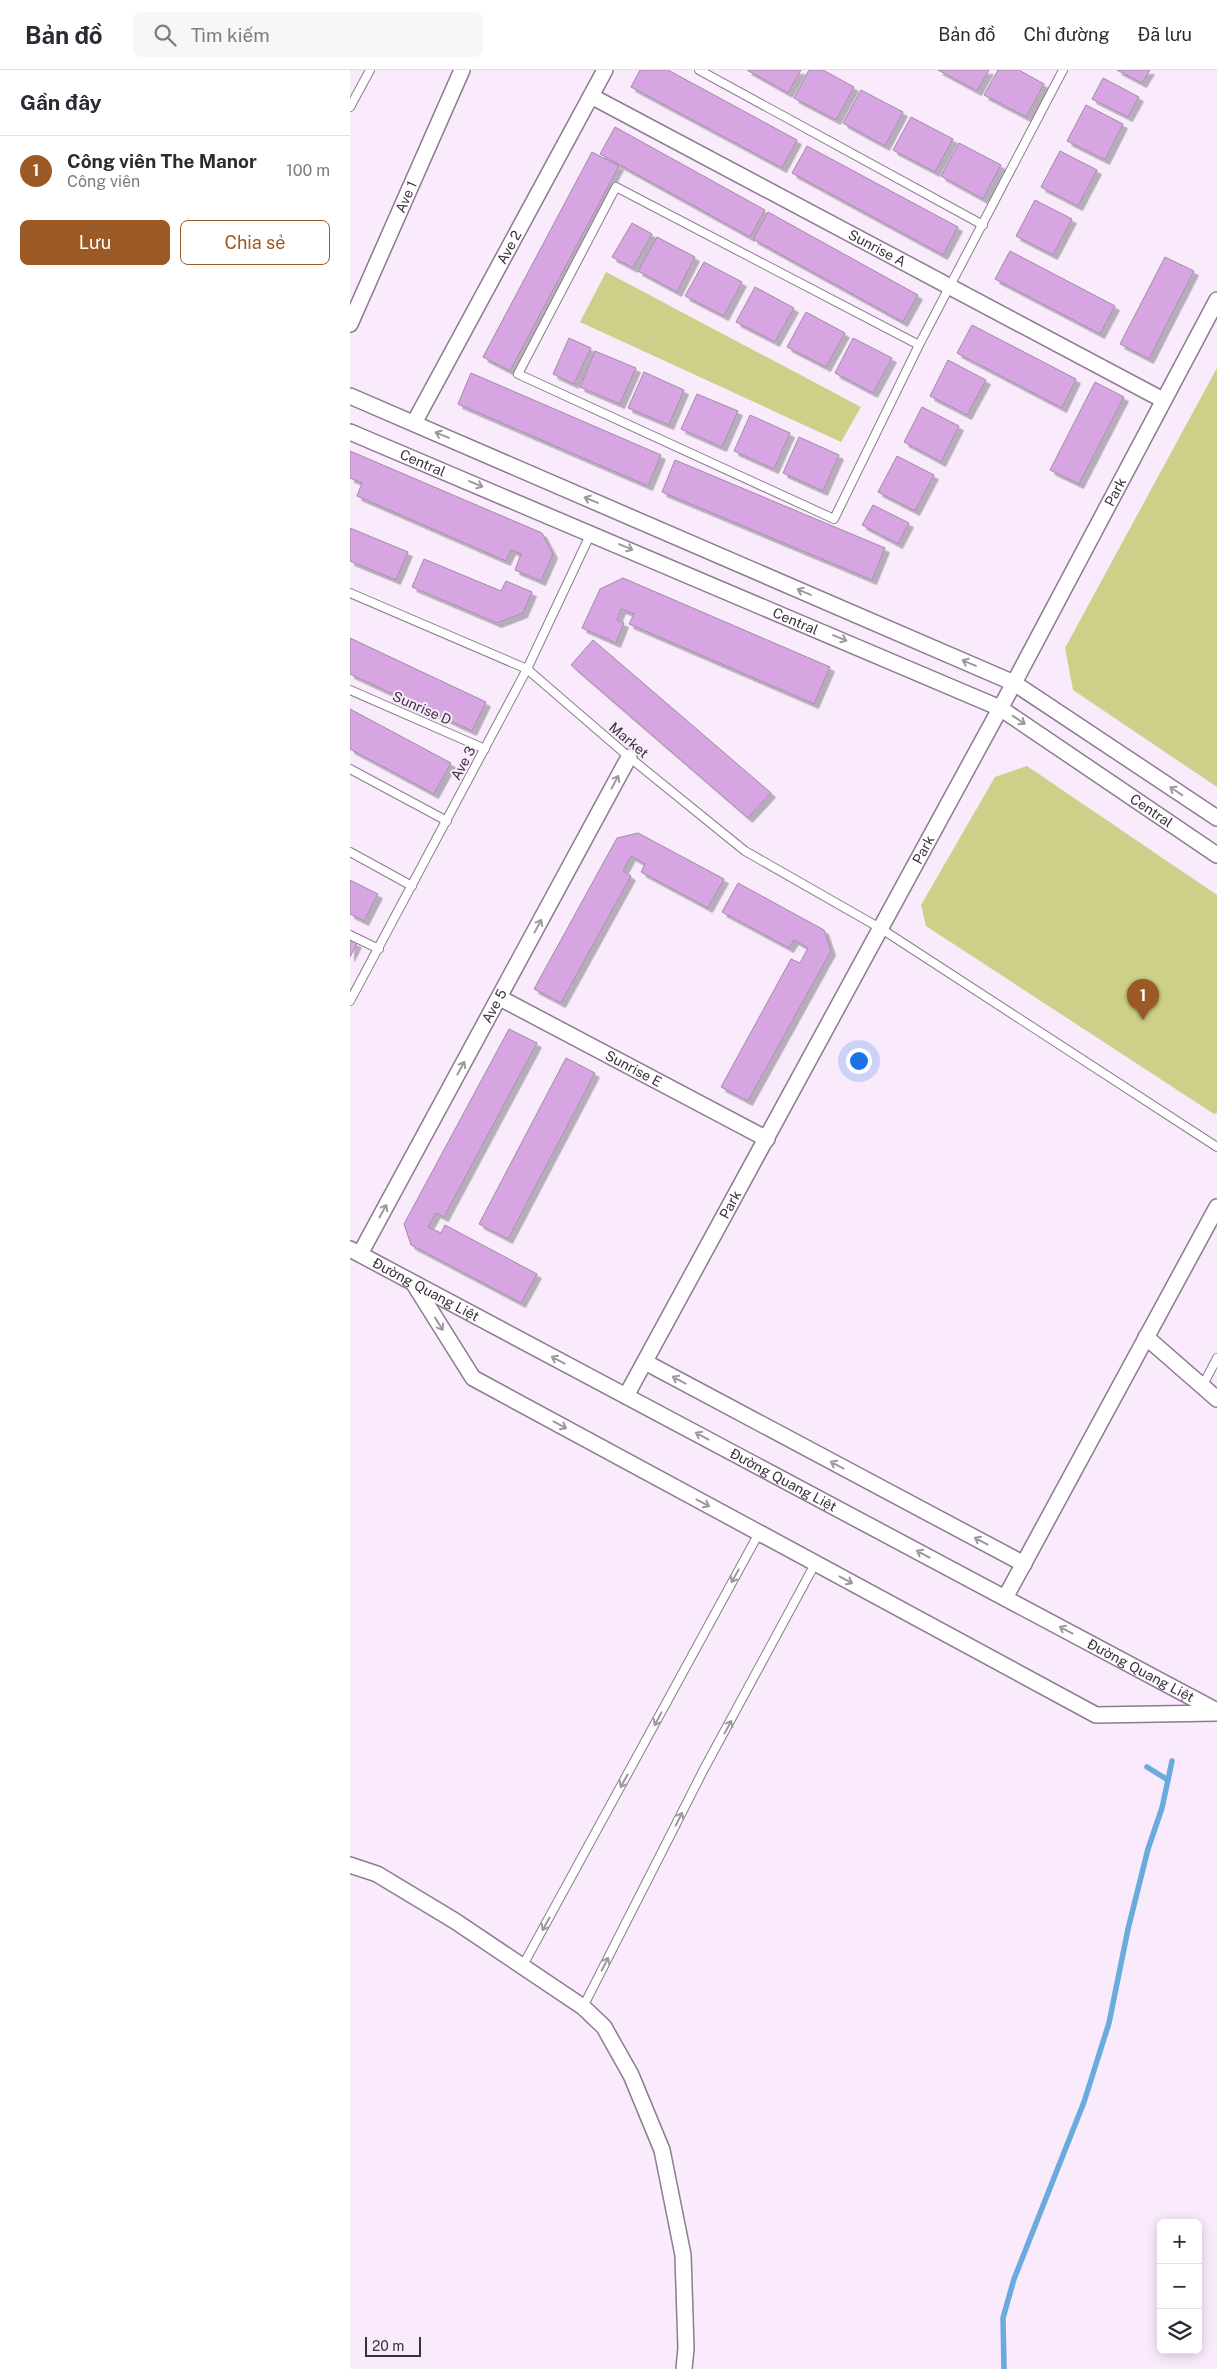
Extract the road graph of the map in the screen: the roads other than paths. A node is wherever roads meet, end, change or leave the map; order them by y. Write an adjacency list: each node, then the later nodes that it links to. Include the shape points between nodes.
1 (370, 70): 7 (lane)
2 (462, 70): 11 (street, Ave 1)
3 (605, 70): 6 (street, Ave 2)
4 (700, 70): 8 (lane)
5 (1063, 70): 8 (lane)
6 (591, 96): 9 (street, Sunrise A); 15 (street, Ave 2)
7 (350, 107)
8 (983, 225): 9 (lane)
9 (952, 286): 12 (lane); 14 (street, Sunrise A)
10 (1217, 300): 14 (street, Park)
11 (350, 324)
12 (920, 345): 12 (lane, via 834,519 518,374 616,186)
13 (350, 396): 15 (street, Central)
14 (1163, 400): 20 (street, Park)
15 (414, 423): 20 (street, Central, one-way to 15)
16 (350, 432): 17 (street, Central, one-way to 17)
17 (591, 533): 19 (lane, Ave 3); 22 (street, Central, one-way to 22)
18 (350, 594): 19 (lane, Market)
19 (527, 669): 23 (lane, Ave 3); 24 (lane, Market)
20 (1014, 682): 22 (street, Park); 26 (street, Central, one-way to 20)
21 (350, 690): 23 (lane, Sunrise D)
22 (1000, 708): 29 (street, Central, one-way to 29); 31 (street, Park)
23 (485, 749): 27 (lane, Ave 3)
24 (629, 756): 31 (lane, Market, via 745,851); 34 (street, Ave 5, one-way to 24)
25 (350, 769): 27 (lane)
26 (1217, 818)
27 (447, 820): 30 (lane, Ave 3)
28 (350, 852): 30 (lane)
29 (1217, 855)
30 (412, 886): 33 (lane, Ave 3)
31 (880, 928): 36 (street, Park); 37 (lane, Market)
32 (350, 935): 33 (lane)
33 (379, 950): 35 (lane, Ave 3)
34 (500, 998): 36 (street, Sunrise E); 39 (street, Ave 5, one-way to 34)
35 (350, 1001)
36 (767, 1139): 43 (street, Park)
37 (1217, 1147)
38 (1217, 1207): 41 (street)
39 (355, 1251): 40 (street, Đường Quang Liệt)
40 (413, 1283): 45 (street, Đường Quang Liệt, one-way to 40); 47 (street, one-way to 47, via 472,1378)
41 (1146, 1338): 44 (street); 49 (street)
42 (1217, 1358): 44 (lane)
43 (645, 1362): 45 (street, Park); 49 (street, one-way to 43)
44 (1203, 1385): 46 (street)
45 (626, 1396): 50 (street, Đường Quang Liệt, one-way to 45)
46 (1217, 1399)
47 (759, 1533): 48 (street); 53 (lane, one-way to 53)
48 (815, 1564): 51 (street, one-way to 51, via 1096,1715); 54 (lane, one-way to 48, via 704,1770)
49 (1024, 1564): 50 (street)
50 (1006, 1598): 51 (street, Đường Quang Liệt, one-way to 50)
51 (1217, 1712)
52 (350, 1865): 53 (street, via 385,1879)
53 (522, 1967): 54 (street)
54 (583, 2007): 55 (street, via 604,2027 631,2075 662,2150 683,2255)
55 (684, 2369)

